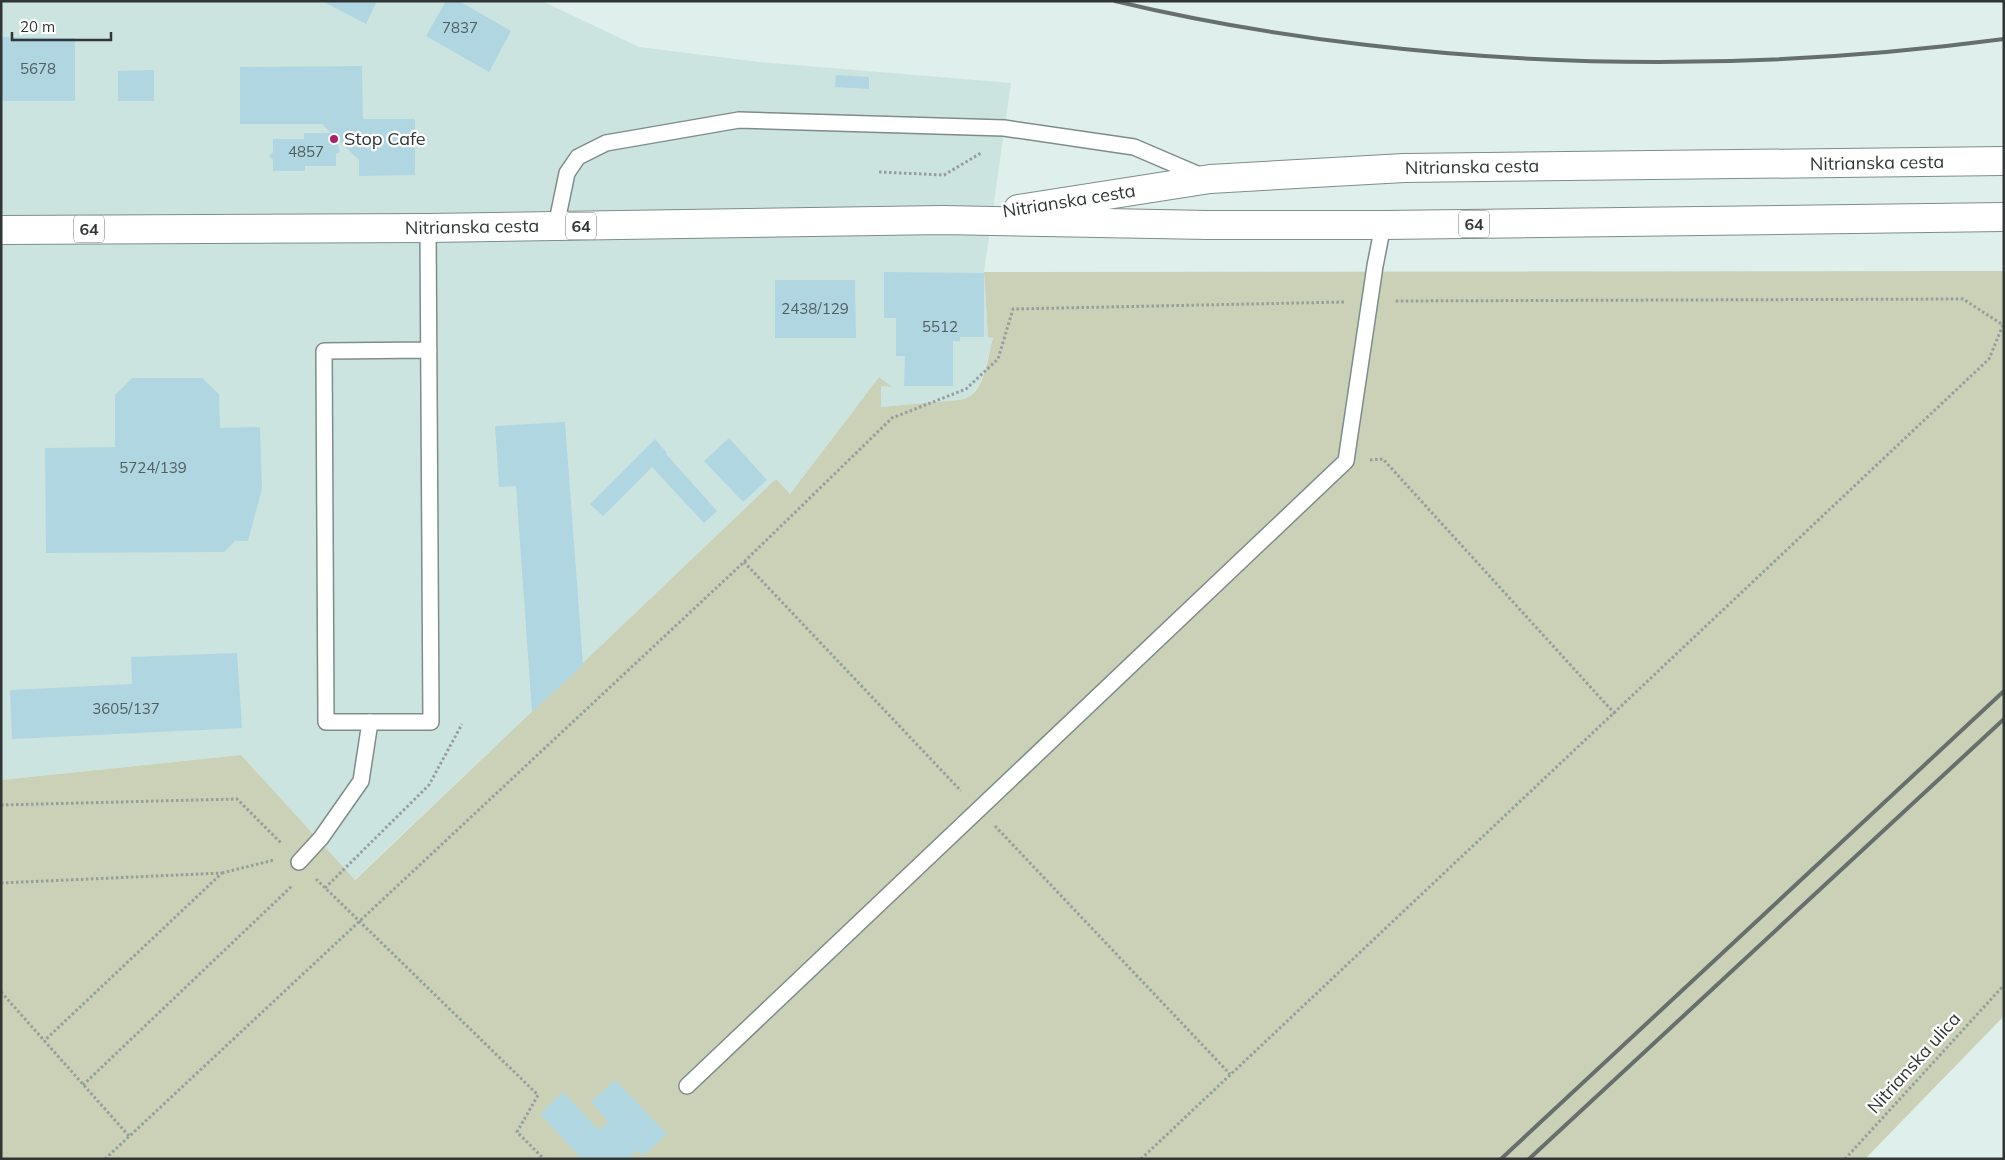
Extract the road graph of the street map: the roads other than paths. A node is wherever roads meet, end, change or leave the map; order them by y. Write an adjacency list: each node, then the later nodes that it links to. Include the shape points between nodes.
1 (2004, 161): 2 (main road, Nitrianska cesta / 64, via 1404,168)
2 (1210, 179): 4 (main road, Nitrianska cesta / 64); 6 (lane, via 1134,147 1021,130 739,120 606,142 578,157 567,173)
3 (2004, 217): 5 (main road, Nitrianska cesta / 64)
4 (944, 220): 5 (main road, Nitrianska cesta / 64, via 1208,226); 6 (main road, Nitrianska cesta / 64)
5 (1383, 225): 12 (lane, via 1346,461)
6 (556, 226): 7 (main road, Nitrianska cesta / 64)
7 (428, 228): 8 (main road, Nitrianska cesta / 64); 9 (lane)
8 (1, 230)
9 (429, 350): 10 (lane, via 431,722); 10 (lane, via 324,351 326,722)
10 (370, 722): 11 (lane, via 361,781)
11 (300, 862)
12 (687, 1086)

